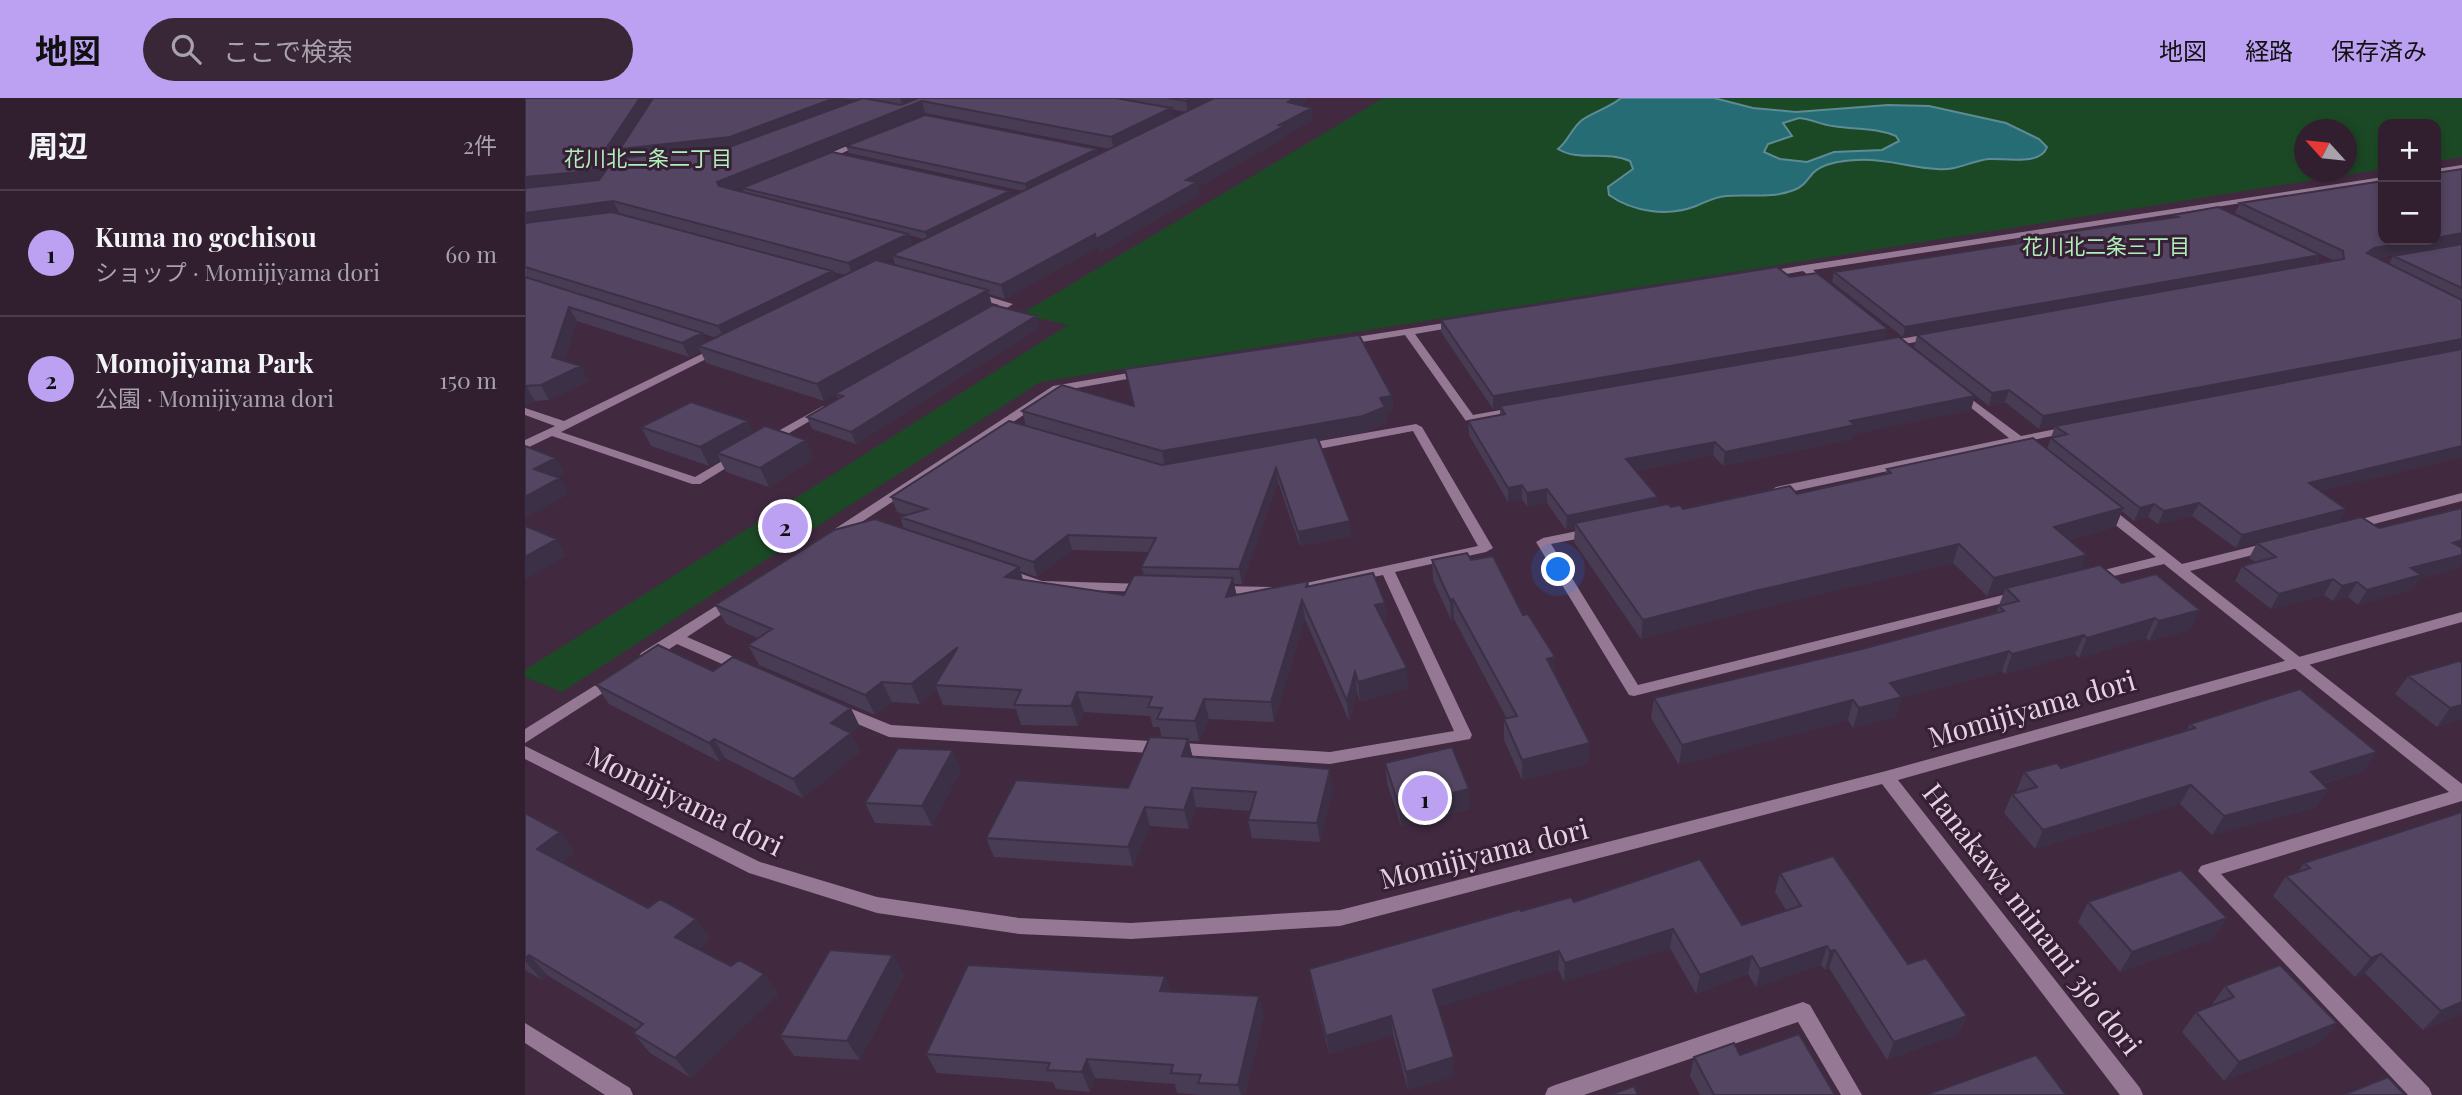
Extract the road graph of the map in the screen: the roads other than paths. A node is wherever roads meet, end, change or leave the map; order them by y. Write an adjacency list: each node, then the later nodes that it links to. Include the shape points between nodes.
1 (880, 136): 2 (street)
2 (833, 154): 3 (street); 4 (street)
3 (846, 157)
4 (810, 164)
5 (2462, 167): 6 (street)
6 (2441, 170)
7 (2378, 180): 8 (street)
8 (2206, 206): 9 (street); 10 (street)
9 (2229, 217)
10 (1805, 268): 11 (street); 13 (street)
11 (1753, 277)
12 (957, 290): 15 (street, via 1008,304)
13 (1835, 293)
14 (1464, 323): 16 (street)
15 (972, 324)
16 (1408, 332): 21 (street); 27 (street, via 1470,419)
17 (1952, 333): 20 (street)
18 (1887, 334): 20 (street)
19 (711, 342): 29 (street, via 725,346)
20 (1897, 343): 22 (street); 23 (street)
21 (1327, 345)
22 (1870, 348)
23 (1908, 351)
24 (1165, 370): 43 (street, via 1057,388 859,523)
25 (1952, 386): 32 (street)
26 (840, 399): 34 (street)
27 (1525, 409)
28 (525, 411): 29 (street)
29 (564, 425): 31 (street)
30 (2084, 426): 32 (street)
31 (551, 432): 33 (street); 36 (street, via 696,481)
32 (2022, 443): 37 (street)
33 (525, 445)
34 (756, 447)
35 (1284, 451): 46 (street, via 1416,427 1486,548)
36 (744, 454)
37 (1760, 495)
38 (2462, 497): 41 (street)
39 (2092, 499): 44 (street)
40 (1611, 527): 51 (street, via 1543,542 1634,691)
41 (2341, 528)
42 (2287, 542): 47 (street)
43 (820, 543)
44 (2166, 559): 47 (street); 48 (street)
45 (991, 568): 49 (street, via 1041,584)
46 (1387, 569): 50 (street, via 1287,592); 57 (street, via 1464,735 1330,758 889,731)
47 (2179, 569): 55 (street)
48 (2073, 582)
49 (1164, 588)
50 (1205, 589)
51 (2033, 592)
52 (742, 594): 54 (street)
53 (2462, 617): 55 (street, Momijiyama dori)
54 (675, 638): 56 (street); 58 (street)
55 (2296, 663): 60 (street, Momijiyama dori); 61 (street)
56 (763, 677)
57 (826, 704)
58 (525, 737)
59 (525, 752): 60 (street, Momijiyama dori, via 755,868 877,905 1019,926 1131,931 1341,918)
60 (1886, 777): 66 (street, Hanakawa minami 3jo dori)
61 (2462, 794): 67 (street, via 2207,871)
62 (525, 1032): 63 (street)
63 (623, 1095)
64 (1555, 1095): 65 (street, via 1803,1011)
65 (1852, 1095)
66 (2133, 1095)
67 (2422, 1095)

